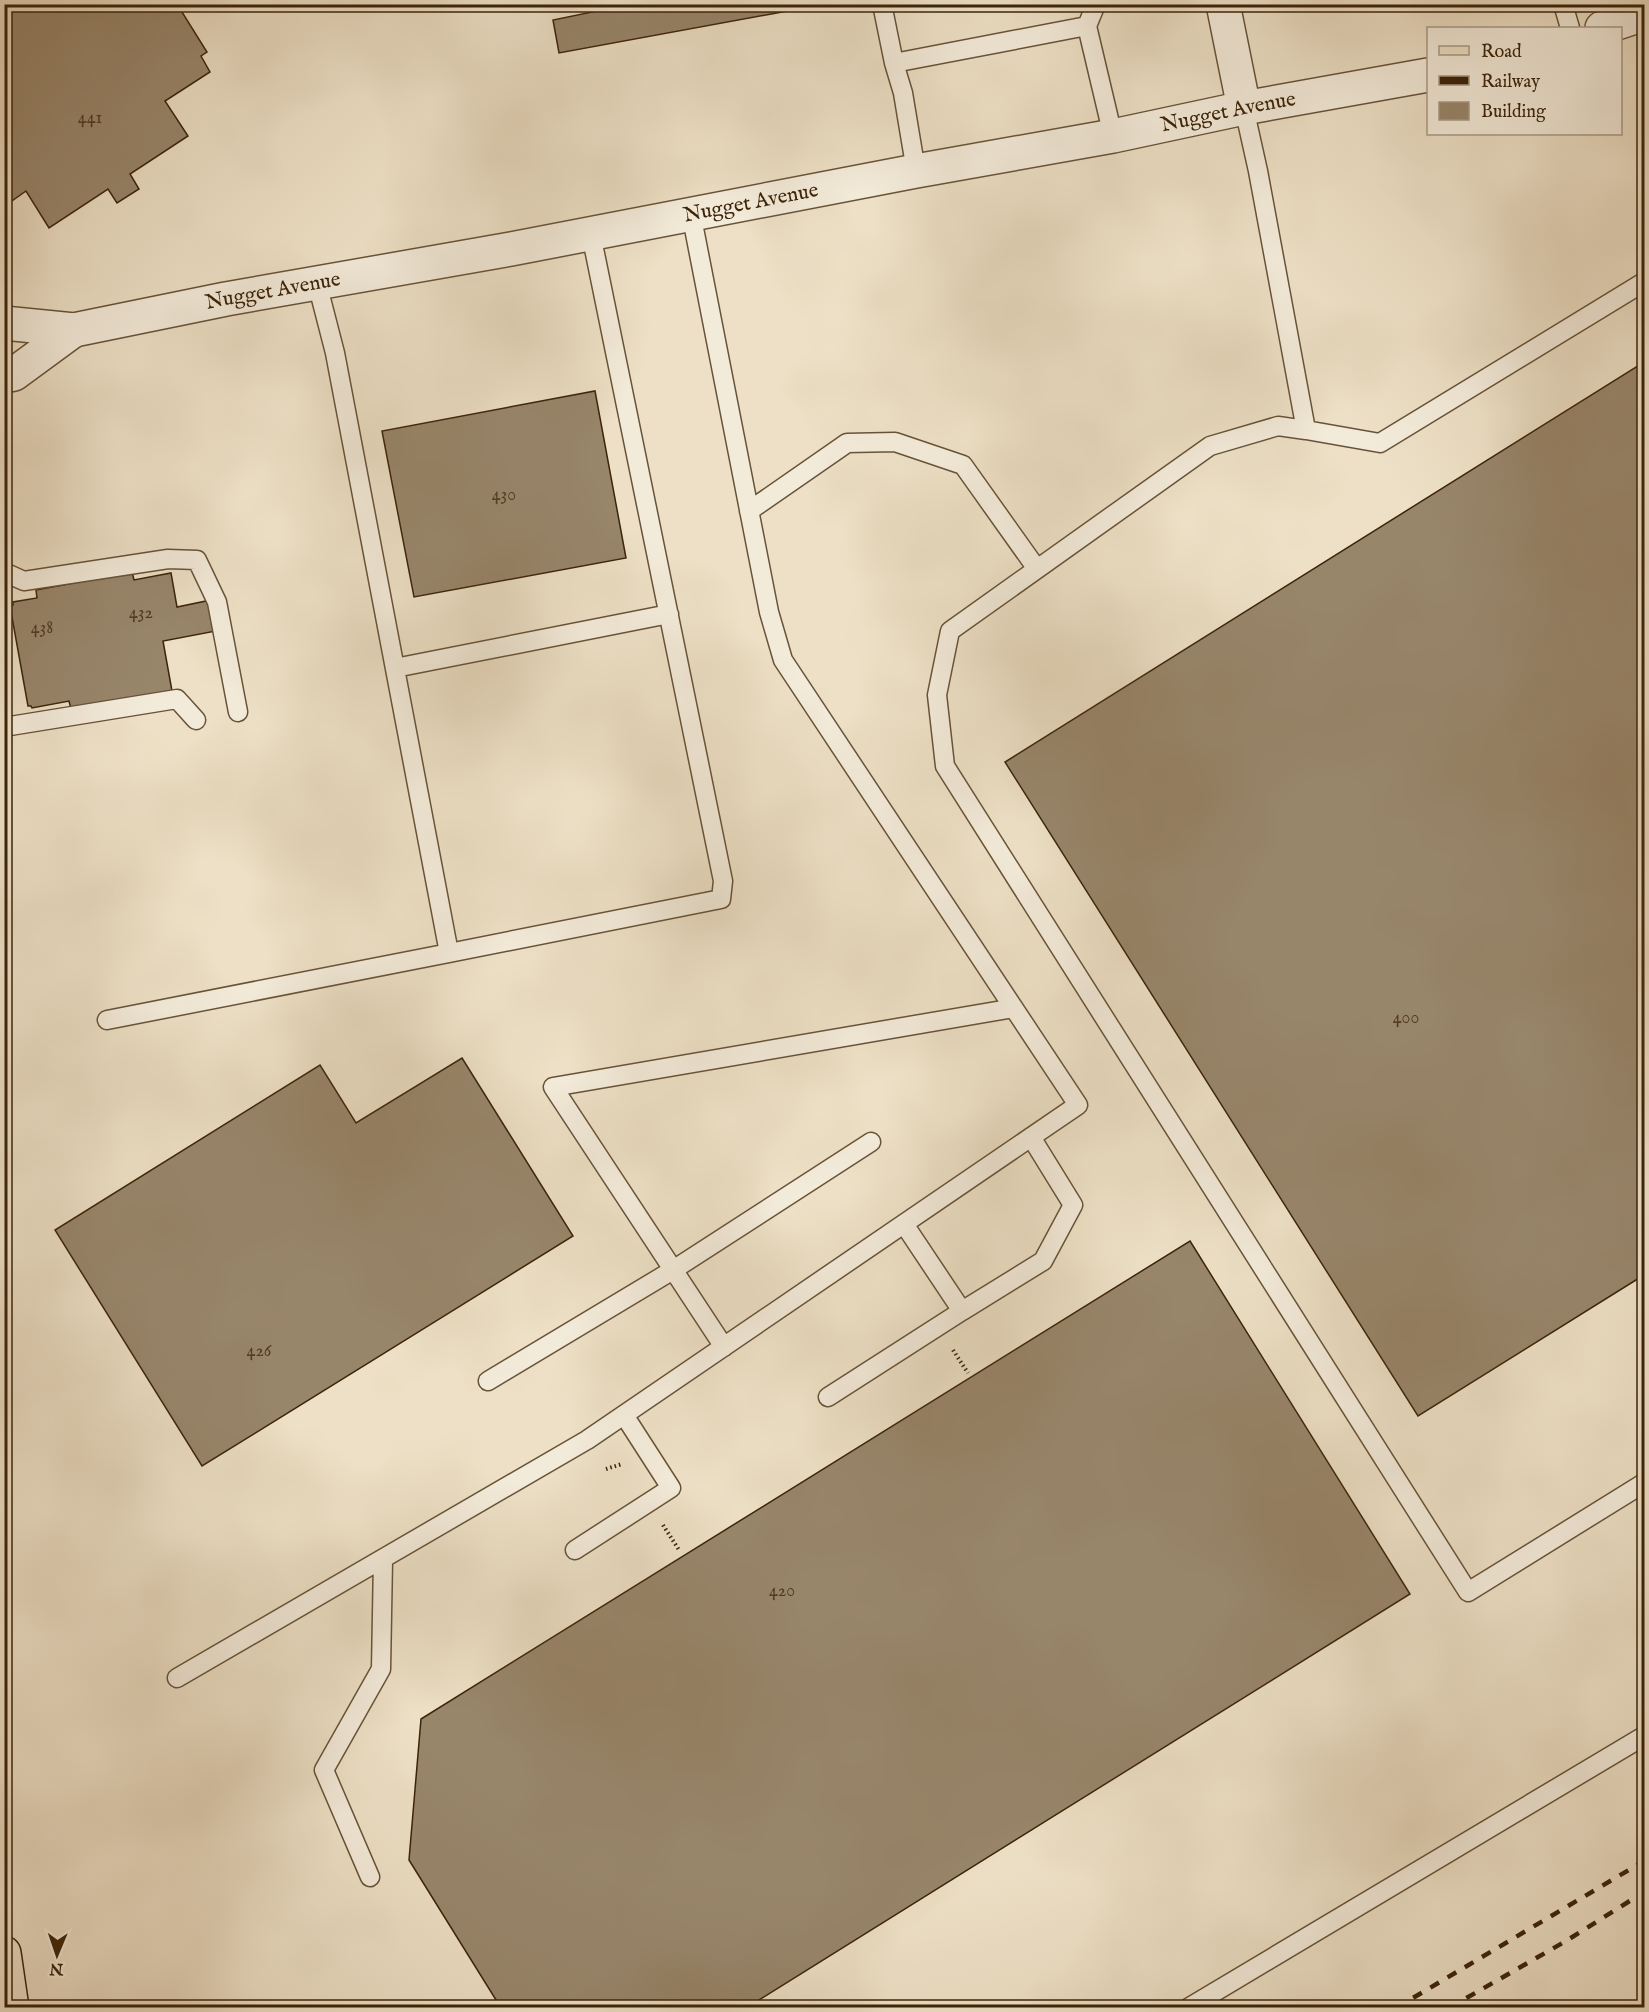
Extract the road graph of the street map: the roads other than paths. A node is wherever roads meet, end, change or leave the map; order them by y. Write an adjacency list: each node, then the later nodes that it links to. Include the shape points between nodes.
1 (882, 4): 9 (lane)
2 (1096, 4): 6 (lane)
3 (1223, 4): 11 (street)
4 (1563, 4): 7 (lane)
5 (1644, 14): 8 (street)
6 (1087, 26): 9 (lane); 12 (lane)
7 (1569, 27)
8 (1605, 27)
9 (894, 63): 13 (lane)
10 (1427, 75): 11 (street, Nugget Avenue)
11 (1244, 108): 12 (street, Nugget Avenue); 21 (lane)
12 (1113, 136): 13 (street, Nugget Avenue)
13 (916, 171): 14 (street, Nugget Avenue)
14 (692, 213): 15 (street, Nugget Avenue); 22 (lane)
15 (591, 234): 17 (street, Nugget Avenue); 25 (lane)
16 (1644, 282): 21 (lane, via 1380,443)
17 (317, 283): 19 (street, Nugget Avenue); 26 (lane, via 335,353)
18 (4, 323): 19 (street, Nugget Avenue)
19 (74, 330): 20 (street, Nugget Avenue, via 14,374)
20 (4, 376)
21 (1306, 430): 23 (lane, via 1278,426 1210,446)
22 (749, 511): 23 (lane, via 847,443 895,442 963,465); 31 (lane, via 783,660)
23 (1038, 569): 42 (lane, via 950,631 937,695 945,765 1468,1592)
24 (4, 572): 27 (lane, via 24,581 168,559 197,560 218,602)
25 (669, 614): 26 (lane); 30 (lane, via 723,881 721,899)
26 (395, 668): 30 (lane)
27 (238, 712)
28 (196, 720): 29 (lane, via 177,699)
29 (4, 727)
30 (448, 953): 32 (lane)
31 (1014, 1008): 33 (lane, via 1078,1106); 36 (lane, via 553,1087)
32 (107, 1020)
33 (1031, 1137): 35 (lane); 37 (lane, via 1074,1205 1043,1261)
34 (871, 1142): 36 (lane)
35 (904, 1224): 37 (lane); 38 (lane)
36 (673, 1270): 38 (lane); 39 (lane)
37 (962, 1311): 40 (lane)
38 (724, 1347): 41 (lane)
39 (488, 1382)
40 (828, 1397)
41 (624, 1415): 43 (lane, via 671,1488); 44 (lane)
42 (1644, 1483)
43 (575, 1550)
44 (383, 1560): 45 (lane); 47 (lane, via 381,1669 324,1770)
45 (177, 1678)
46 (1644, 1736): 50 (lane)
47 (370, 1877)
48 (4, 1953): 49 (main road)
49 (12, 2007)
50 (1188, 2007)

